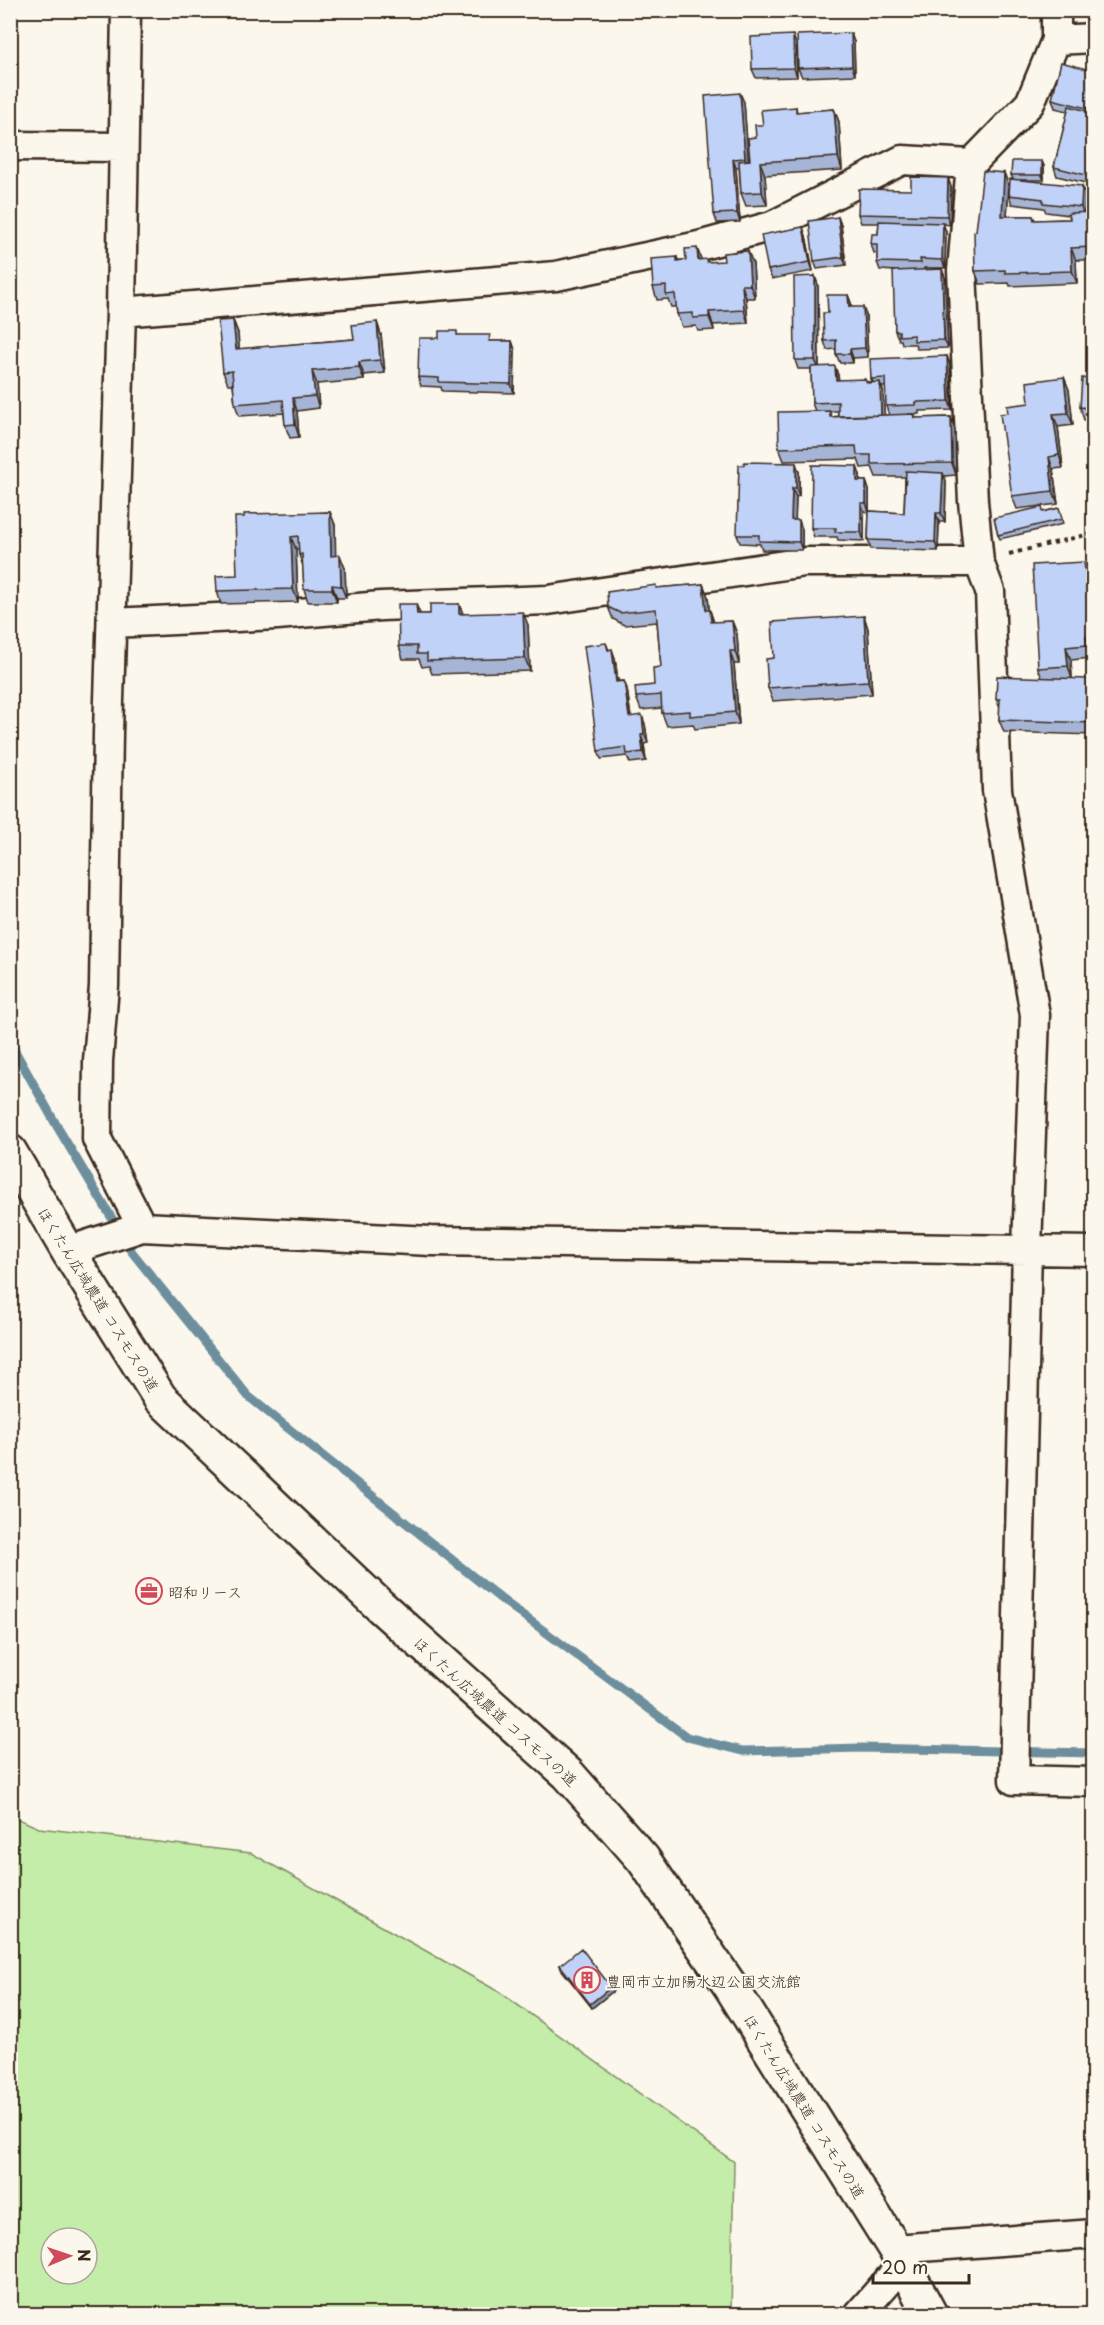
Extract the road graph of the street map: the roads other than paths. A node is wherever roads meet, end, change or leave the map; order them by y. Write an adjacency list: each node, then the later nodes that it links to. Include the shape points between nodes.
1 (126, 10): 6 (street)
2 (1056, 10): 4 (street)
3 (1094, 39): 4 (street)
4 (1056, 40): 7 (street, via 1030,103)
5 (10, 146): 6 (street)
6 (122, 147): 8 (street)
7 (971, 164): 8 (street, via 902,160 772,226 699,246 556,276); 9 (street, via 962,271)
8 (121, 312): 10 (street)
9 (979, 562): 10 (street, via 805,562 548,600); 13 (street, via 990,591 997,790 1035,1015)
10 (111, 623): 12 (street, via 97,1139)
11 (10, 1152): 14 (street, ほくたん広域農道 コスモスの道)
12 (142, 1227): 13 (street, via 431,1240); 14 (street)
13 (1027, 1249): 15 (street); 16 (street, via 1014,1780)
14 (68, 1251): 18 (street, ほくたん広域農道 コスモスの道, via 160,1398 380,1606 568,1774 643,1859 731,1987)
15 (1094, 1251)
16 (1094, 1782)
17 (1094, 2234): 18 (street)
18 (899, 2257): 19 (street); 20 (street, ほくたん広域農道 コスモスの道)
19 (859, 2314)
20 (930, 2314)

